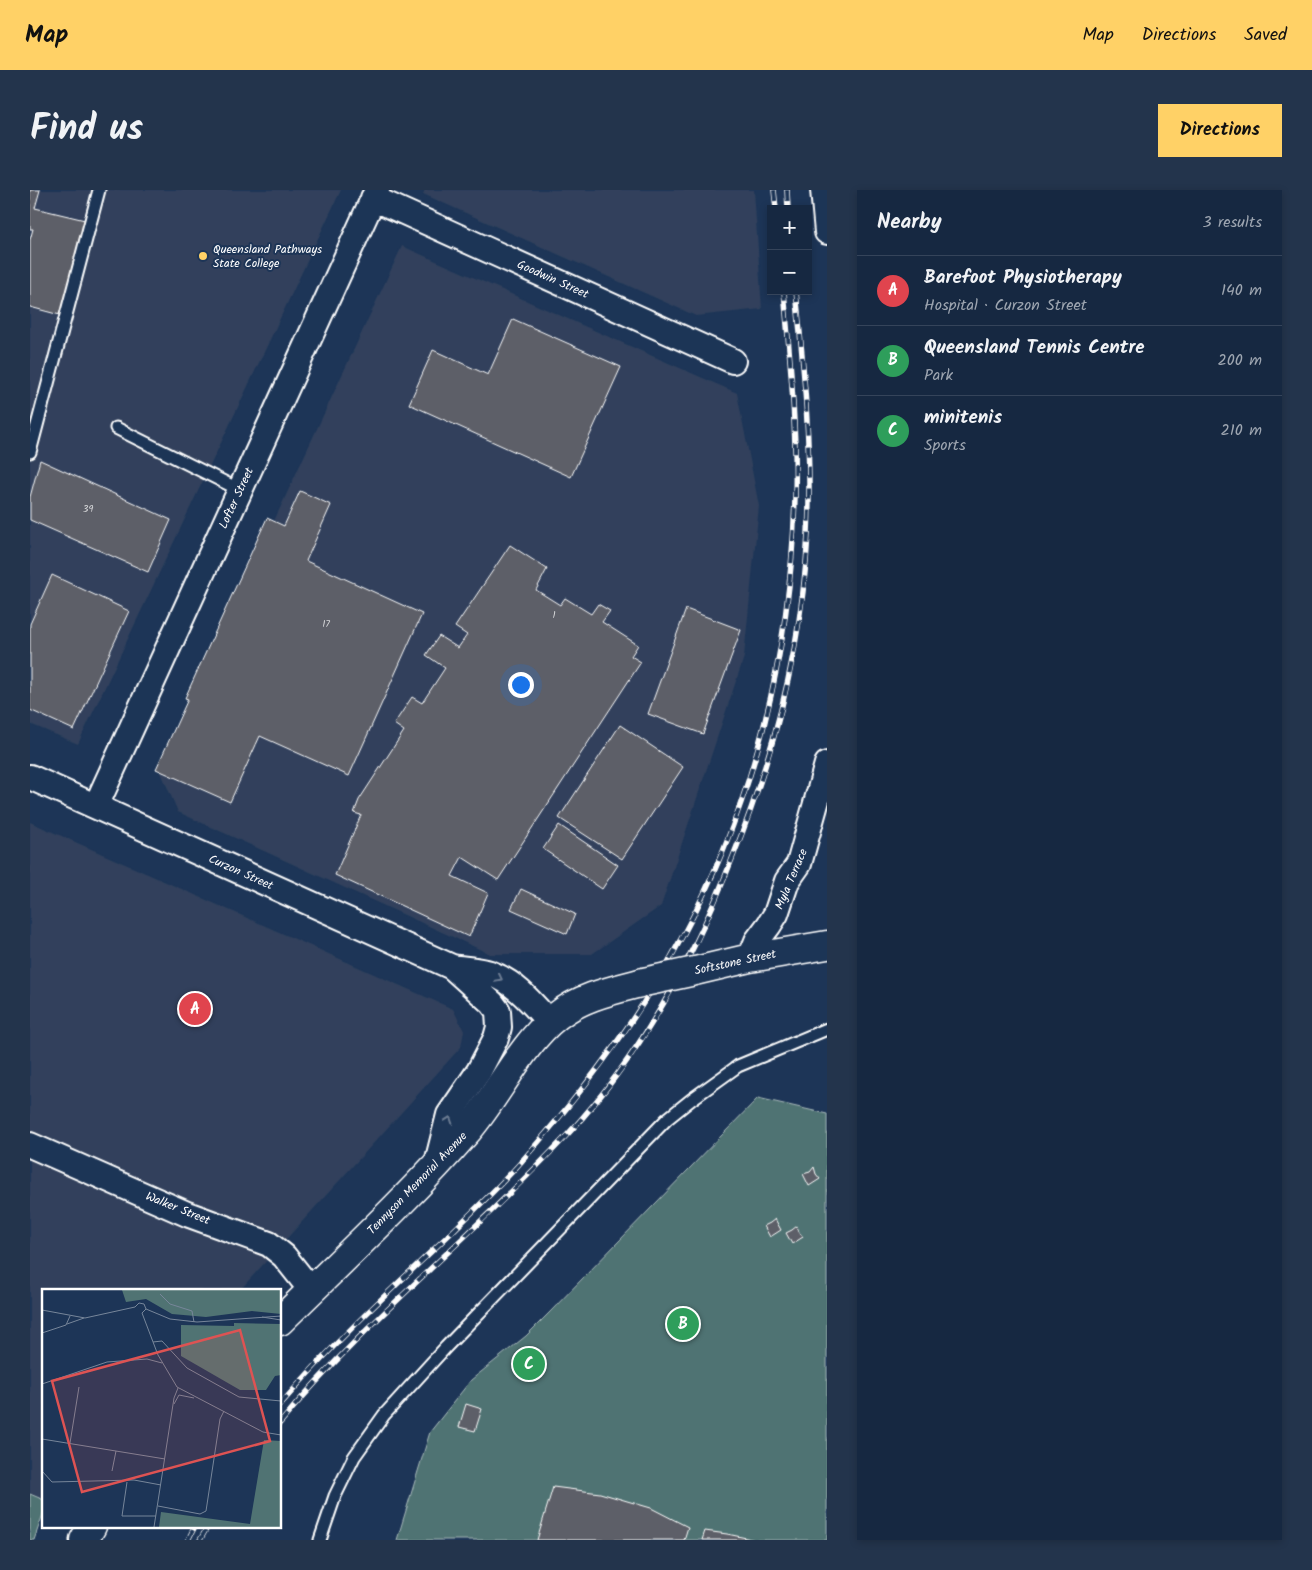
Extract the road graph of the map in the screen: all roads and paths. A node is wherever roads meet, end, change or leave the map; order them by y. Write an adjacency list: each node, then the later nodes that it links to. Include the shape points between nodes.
1 (99, 190): 7 (lane)
2 (823, 190): 4 (street)
3 (375, 194): 5 (street, Goodwin Street); 8 (street, Lofter Street)
4 (827, 232)
5 (733, 361)
6 (116, 428): 8 (lane)
7 (30, 452)
8 (240, 490): 11 (street, Lofter Street)
9 (827, 764): 13 (street, Myla Terrace, via 799,864 788,881 776,914 757,941)
10 (30, 777): 11 (street, Curzon Street)
11 (96, 806): 14 (street, Curzon Street)
12 (827, 945): 13 (main road, Softstone Street)
13 (750, 958): 15 (main road, Softstone Street, bridge)
14 (452, 966): 16 (street, Curzon Street, one-way to 16, via 490,973 510,984 523,993); 19 (street, Curzon Street, one-way to 14, via 449,1115 480,1071 499,1027 498,1011 492,1003)
15 (644, 982): 16 (main road, Tennyson Memorial Avenue, via 581,1001)
16 (549, 1022): 19 (main road, Tennyson Memorial Avenue, via 531,1042 480,1116)
17 (827, 1029): 24 (lane, via 738,1066 667,1119 384,1415 354,1457 335,1496)
18 (30, 1145): 20 (street, Walker Street, via 188,1214 269,1244 284,1256)
19 (436, 1167): 20 (main road, Tennyson Memorial Avenue)
20 (311, 1290): 21 (main road, Tennyson Memorial Avenue)
21 (281, 1320)
22 (91, 1528): 23 (main road)
23 (84, 1540)
24 (320, 1540)

